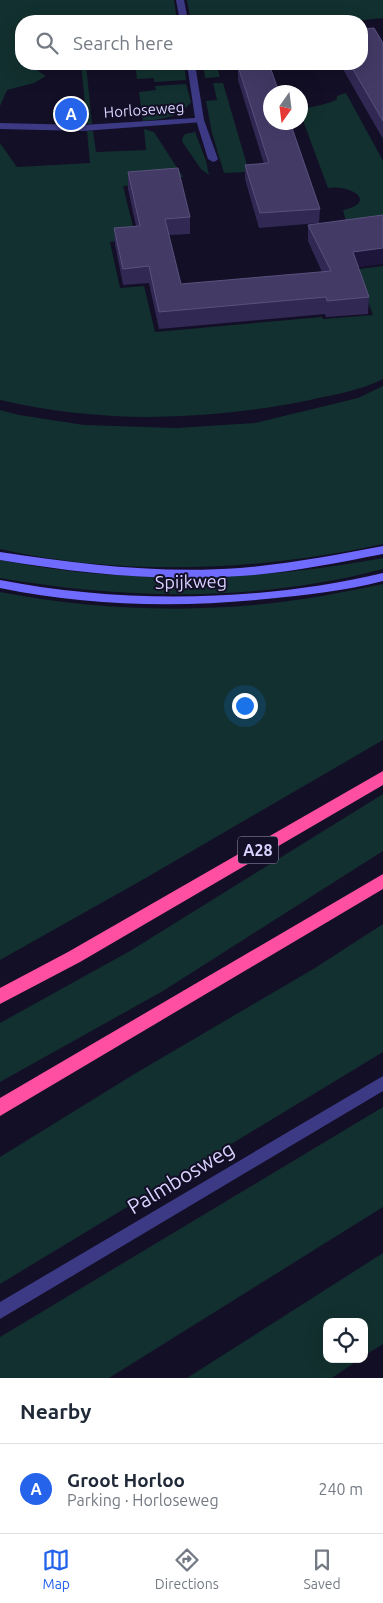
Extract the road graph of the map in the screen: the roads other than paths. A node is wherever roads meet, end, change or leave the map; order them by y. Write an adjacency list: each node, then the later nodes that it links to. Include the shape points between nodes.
1 (180, 0): 2 (street)
2 (183, 15)
3 (192, 70): 4 (street)
4 (200, 120): 5 (street, Horloseweg, via 83,128); 6 (street)
5 (0, 126)
6 (213, 159)
7 (383, 550): 8 (main road, Spijkweg, via 297,565 198,573 104,570)
8 (0, 556)
9 (383, 577): 10 (main road, Spijkweg, via 308,591 195,601 77,597)
10 (0, 584)
11 (383, 776): 13 (highway, A28)
12 (383, 880): 15 (highway)
13 (0, 997)
14 (383, 1083): 16 (street, Palmbosweg)
15 (0, 1108)
16 (0, 1311)

